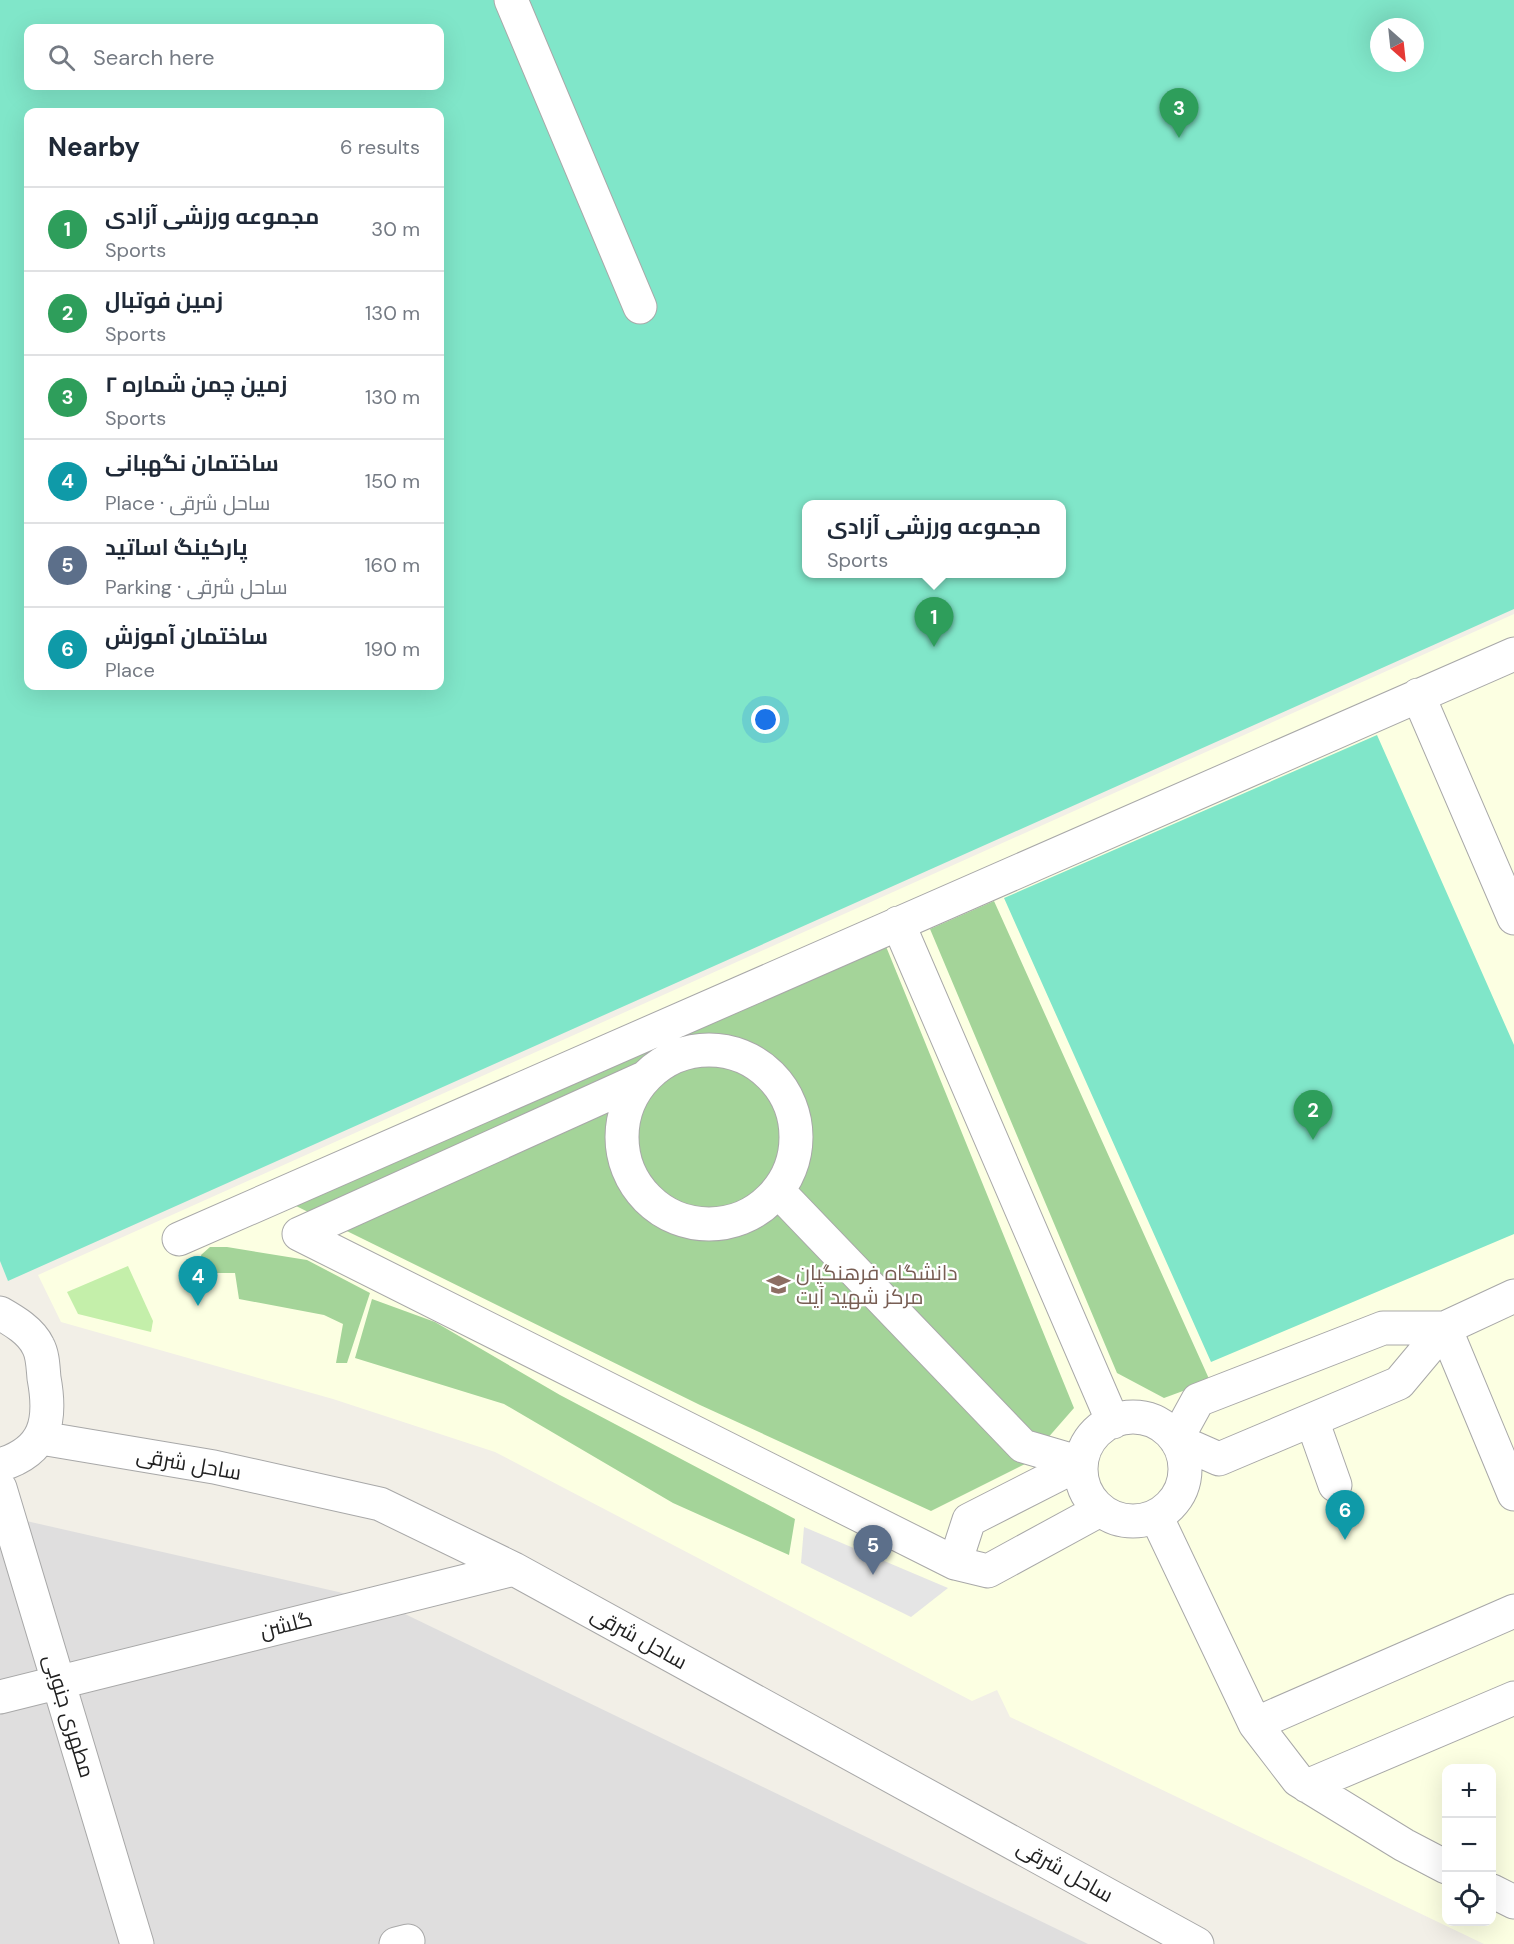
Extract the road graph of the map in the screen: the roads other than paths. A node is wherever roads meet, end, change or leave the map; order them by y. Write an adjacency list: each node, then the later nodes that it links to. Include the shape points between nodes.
1 (511, 0): 2 (street)
2 (640, 307)
3 (1514, 654): 4 (street)
4 (1418, 695): 5 (street); 6 (street)
5 (1514, 918)
6 (898, 923): 9 (street); 14 (street)
7 (644, 1078): 8 (street, via 668,1059 696,1050 726,1051 754,1062 776,1081 794,1116 797,1136 792,1165); 8 (street, via 629,1101 621,1128 623,1156 634,1182 652,1204 676,1219 704,1224 731,1222 757,1210); 24 (street, via 299,1234)
8 (778, 1191): 17 (street, via 1023,1446)
9 (179, 1239)
10 (1514, 1296): 12 (street)
11 (2, 1312): 15 (street, via 25,1329 39,1347 49,1398)
12 (1445, 1328): 13 (street, via 1399,1383); 16 (street, via 1383,1328 1198,1400); 21 (street)
13 (1312, 1420): 16 (street, via 1219,1459); 19 (street)
14 (1113, 1422): 16 (street, via 1148,1419 1164,1427); 17 (street, via 1091,1438)
15 (41, 1438): 18 (street, via 18,1459); 25 (street, ساحل شرقی, via 214,1467 380,1504)
16 (1176, 1440): 23 (street, via 1184,1465 1180,1491 1170,1506)
17 (1081, 1463): 22 (street, via 1082,1480); 24 (street, via 969,1520)
18 (0, 1465)
19 (1335, 1485)
20 (0, 1488): 27 (street, مطهری جنوبی)
21 (1514, 1494)
22 (1100, 1510): 23 (street, via 1127,1521); 24 (street, via 988,1571)
23 (1155, 1516): 30 (street)
24 (955, 1563)
25 (514, 1569): 27 (street, گلشن); 36 (street, ساحل شرقی)
26 (1514, 1611): 30 (street)
27 (59, 1681): 28 (street, گلشن); 35 (street, مطهری جنوبی)
28 (0, 1697)
29 (1514, 1698): 31 (street)
30 (1255, 1724): 31 (street, via 1298,1780)
31 (1307, 1786): 32 (street)
32 (1442, 1865)
33 (1496, 1893): 34 (street)
34 (1514, 1902)
35 (128, 1942)
36 (1197, 1944)

